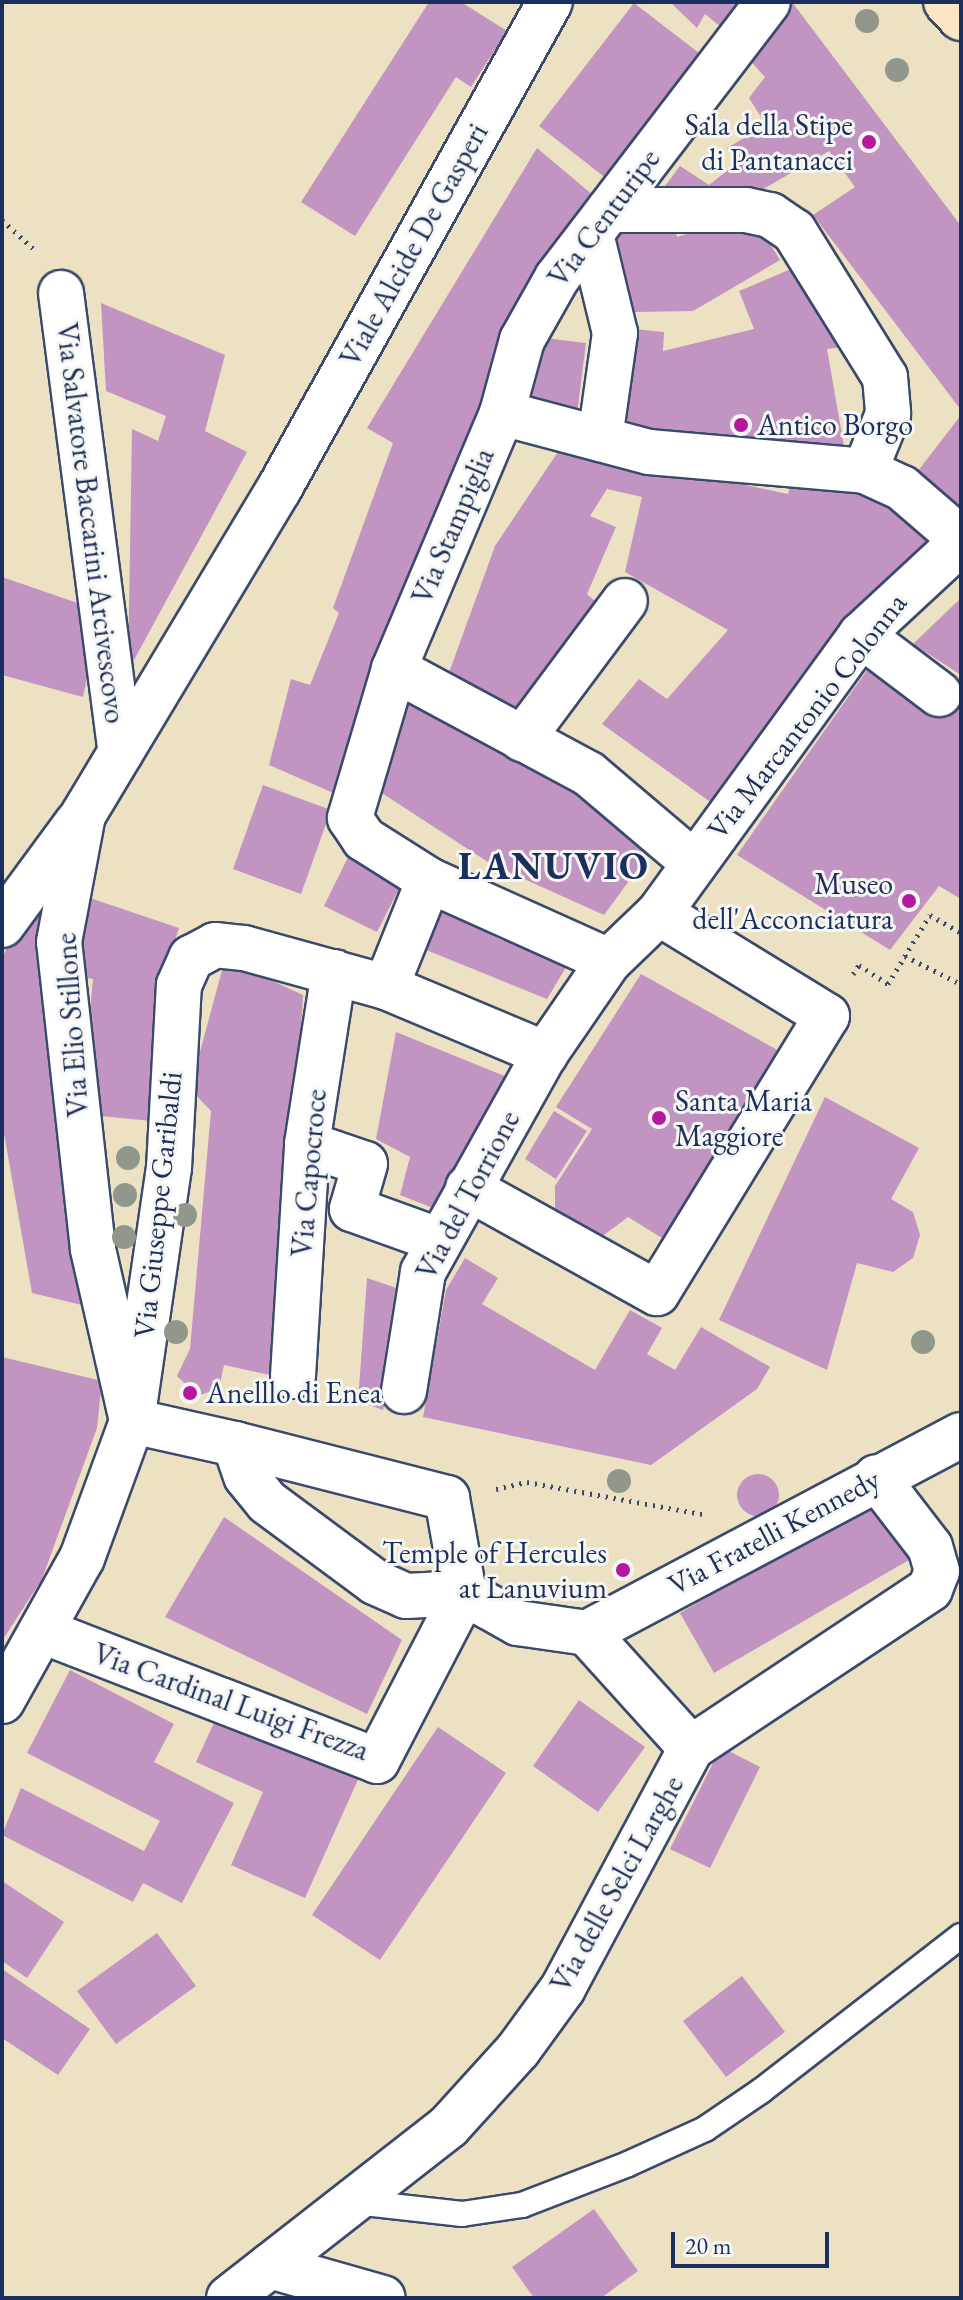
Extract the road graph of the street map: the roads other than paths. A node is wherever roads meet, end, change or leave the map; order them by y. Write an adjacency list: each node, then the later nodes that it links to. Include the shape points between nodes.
1 (550, 2): 10 (street, Viale Alcide De Gasperi)
2 (768, 2): 5 (street, Via Centuripe)
3 (946, 2): 4 (street)
4 (961, 18)
5 (600, 222): 7 (street, Via Centuripe, via 522,340); 8 (street, via 615,333); 9 (street, via 746,210 770,215 794,231 885,377 888,414)
6 (61, 293): 17 (street, Via Salvatore Baccarini Arcivescovo)
7 (502, 413): 8 (street, Via Stampiglia); 14 (street, Via Stampiglia)
8 (600, 439): 9 (street, Via Stampiglia, via 693,459)
9 (865, 471): 11 (street, Via Stampiglia, via 902,488)
10 (279, 489): 17 (street, Via Elio Stillone)
11 (961, 541): 13 (street, Via Marcantonio Colonna)
12 (625, 601): 16 (street)
13 (861, 635): 15 (street); 19 (street, Via Marcantonio Colonna)
14 (394, 669): 16 (street); 20 (street, Via Stampiglia, via 350,818 364,839)
15 (939, 694)
16 (522, 739): 19 (street, via 589,774)
17 (121, 752): 18 (street, Via Elio Stillone)
18 (83, 815): 22 (street); 32 (street, Via Elio Stillone, via 59,942 93,1249)
19 (694, 863): 21 (street, Via Marcantonio Colonna)
20 (429, 880): 23 (street, Via Stampiglia); 25 (street)
21 (659, 913): 23 (street, Via Marcantonio Colonna); 28 (street, via 827,1016 657,1293)
22 (2, 925)
23 (609, 961): 26 (street, Via del Torrione)
24 (334, 972): 25 (street); 27 (street, Via Capocroce); 32 (street, Via Giuseppe Garibaldi, via 230,945 202,950 179,985 169,1168)
25 (386, 987): 26 (street)
26 (545, 1054): 28 (street, Via del Torrione)
27 (307, 1144): 29 (street, via 365,1164 352,1209); 30 (street, Via Capocroce)
28 (468, 1188): 29 (street, Via del Torrione)
29 (438, 1240): 31 (street, Via del Torrione, via 413,1309)
30 (293, 1376)
31 (404, 1391)
32 (132, 1421): 34 (street); 37 (street, Via Giuseppe Garibaldi)
33 (958, 1424): 35 (street, Via Fratelli Kennedy)
34 (235, 1444): 36 (street, via 261,1496 366,1576 406,1596); 36 (street, via 447,1498)
35 (876, 1477): 38 (street, Via Fratelli Kennedy); 40 (street, Via delle Selci Larghe, via 930,1547 937,1571 930,1589)
36 (464, 1593): 37 (street, Via Cardinal Luigi Frezza, via 377,1761); 38 (street, via 518,1623)
37 (45, 1632): 39 (street, Via Giuseppe Garibaldi)
38 (587, 1633): 40 (street)
39 (2, 1701)
40 (691, 1748): 42 (street, Via delle Selci Larghe, via 563,1988 518,2050 449,2126)
41 (961, 1936): 42 (lane, via 761,2091 705,2129 628,2164 522,2205 477,2212)
42 (355, 2202): 43 (street, Via delle Selci Larghe)
43 (270, 2266): 44 (street, Via delle Selci Larghe); 45 (street)
44 (229, 2298)
45 (383, 2298)

